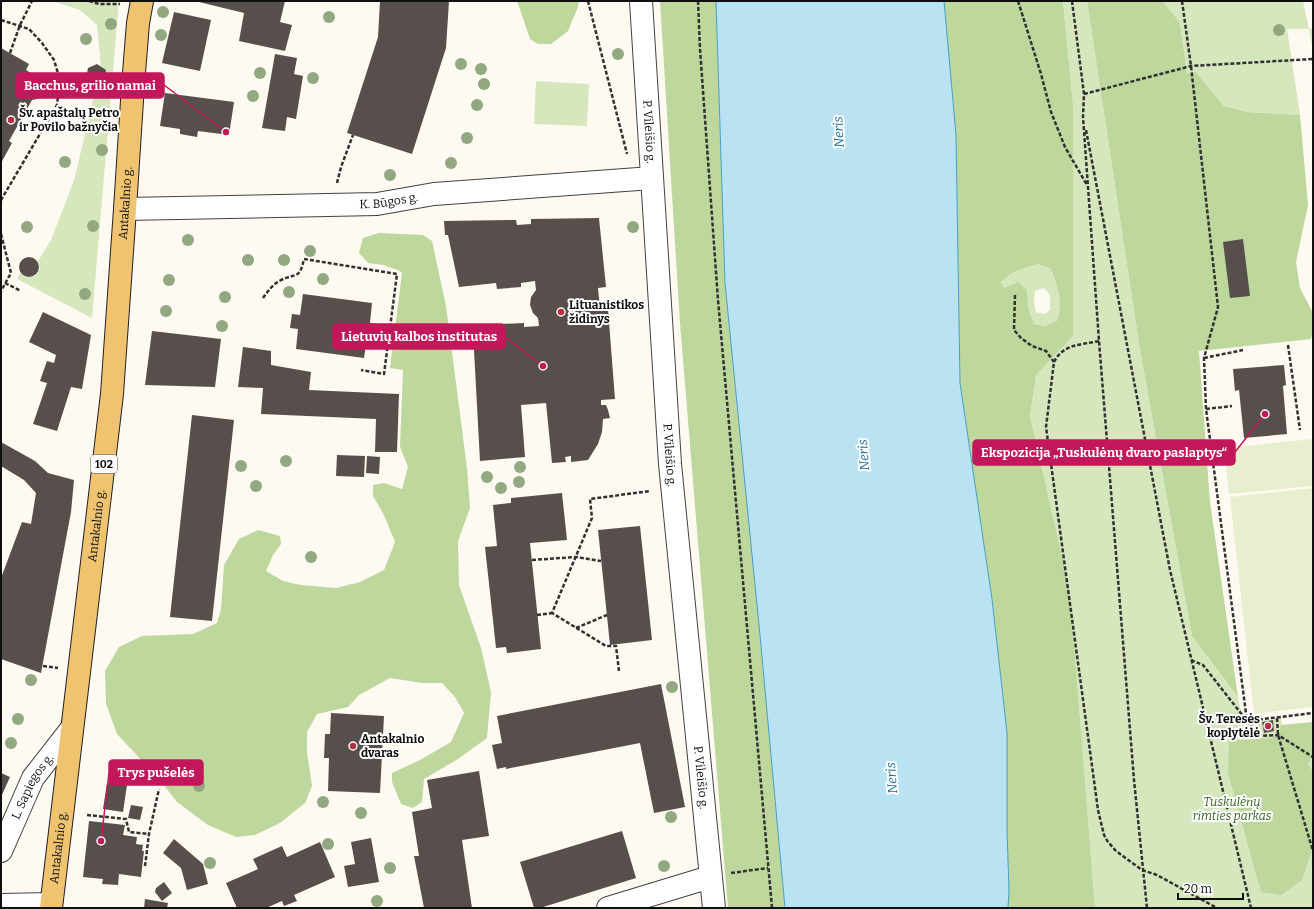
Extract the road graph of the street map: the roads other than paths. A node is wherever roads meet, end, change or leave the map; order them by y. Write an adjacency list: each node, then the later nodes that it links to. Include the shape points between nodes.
1 (137, 1): 4 (main road, Antakalnio g.)
2 (142, 1): 4 (main road, Antakalnio g.)
3 (642, 1): 5 (street, P. Vileišio g.)
4 (138, 23): 6 (main road, Antakalnio g. / 102)
5 (643, 179): 6 (street, K. Būgos g., via 434,194 377,204); 9 (street, P. Vileišio g.)
6 (125, 209): 7 (main road, Antakalnio g. / 102, via 112,394)
7 (72, 728): 8 (street, L. Sapiegos g., via 33,778); 11 (main road, Antakalnio g. / 102)
8 (1, 851)
9 (710, 877): 12 (street); 13 (street, P. Vileišio g.)
10 (1, 905): 11 (street)
11 (51, 906)
12 (608, 908)
13 (714, 908)

